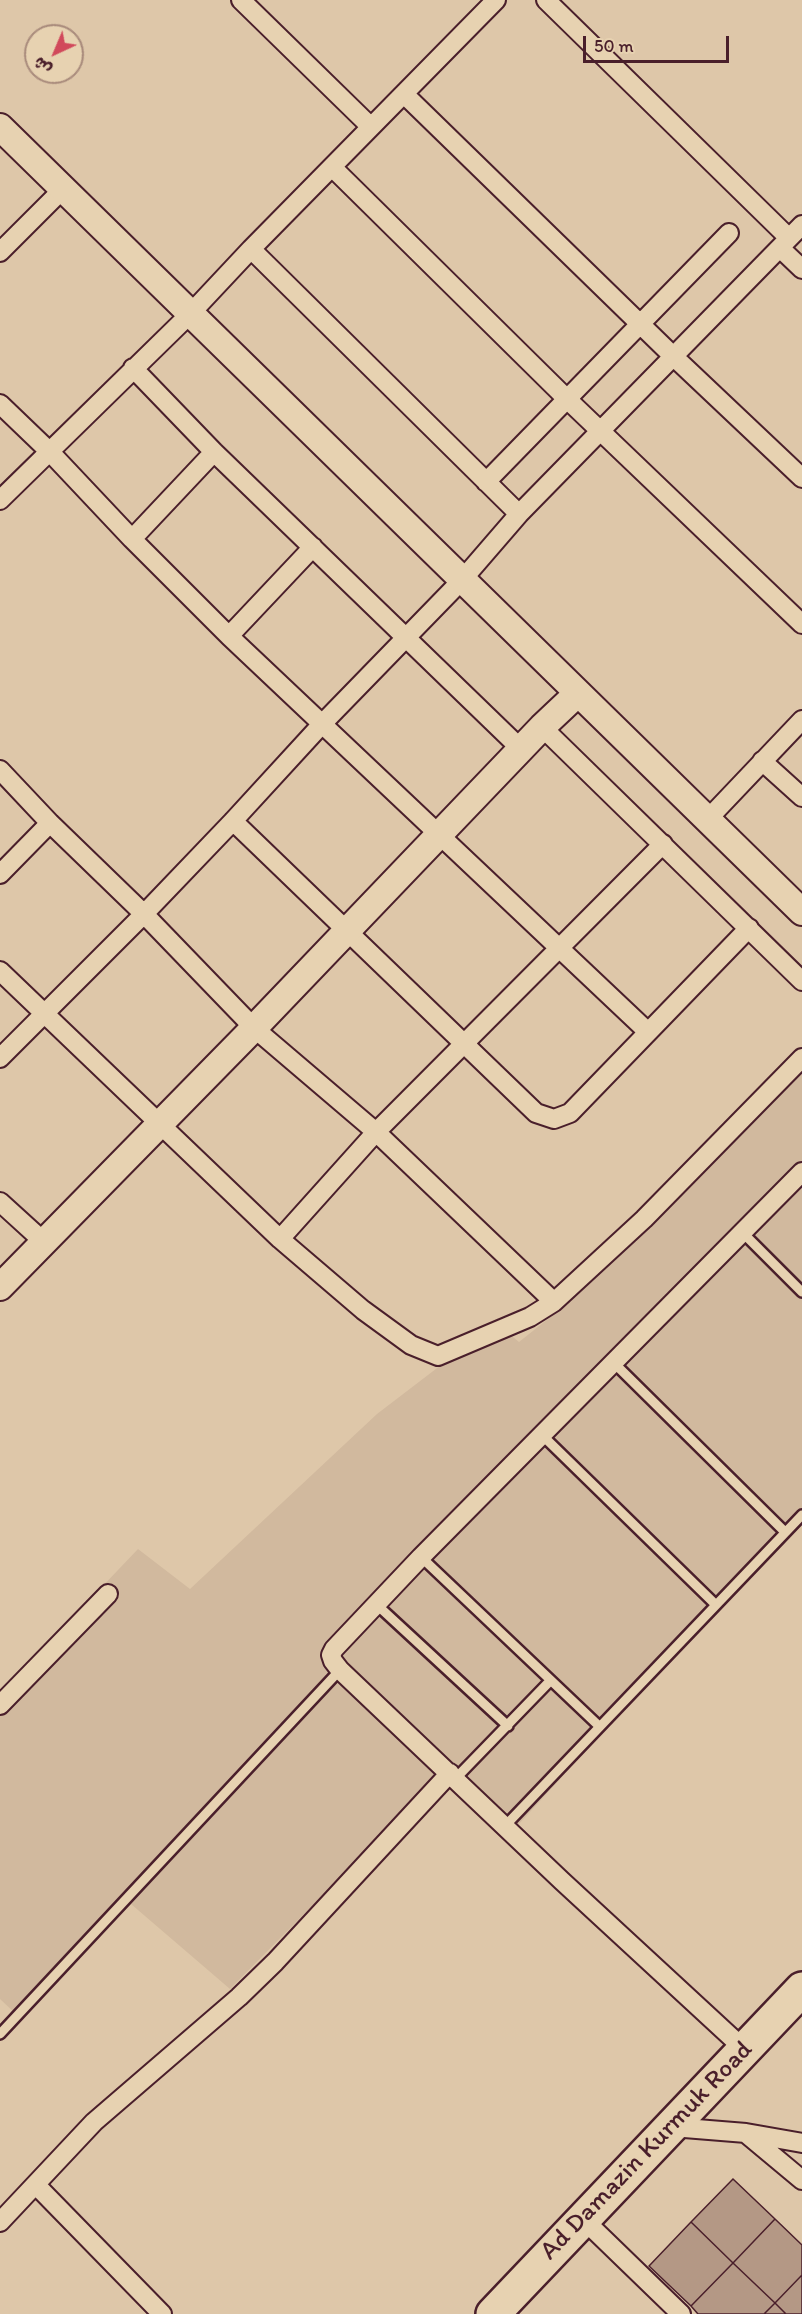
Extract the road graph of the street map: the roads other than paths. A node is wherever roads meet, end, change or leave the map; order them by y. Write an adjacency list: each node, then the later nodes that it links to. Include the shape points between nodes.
1 (241, 0): 6 (street)
2 (496, 0): 4 (street)
3 (546, 0): 10 (street)
4 (404, 94): 6 (street); 15 (street)
5 (0, 127): 8 (street)
6 (371, 127): 7 (street)
7 (332, 167): 11 (street); 18 (street)
8 (63, 189): 12 (street); 14 (street)
9 (729, 233): 15 (street)
10 (790, 237): 13 (street); 16 (street)
11 (251, 249): 14 (street); 24 (street)
12 (0, 252)
13 (802, 269)
14 (191, 314): 17 (street); 29 (street)
15 (641, 324): 16 (street); 18 (street)
16 (673, 356): 20 (street); 23 (street)
17 (134, 368): 21 (street); 22 (street)
18 (568, 400): 20 (street); 24 (street)
19 (0, 404): 21 (street)
20 (601, 432): 26 (street); 30 (street)
21 (50, 452): 25 (street); 27 (street)
22 (214, 452): 27 (street); 28 (street)
23 (802, 478)
24 (486, 482): 26 (street)
25 (0, 500)
26 (519, 514): 29 (street)
27 (132, 538): 31 (street)
28 (313, 547): 31 (street); 32 (street)
29 (462, 580): 32 (street); 33 (street)
30 (802, 624)
31 (229, 636): 35 (street)
32 (405, 637): 35 (street); 37 (street)
33 (577, 694): 36 (street); 41 (street)
34 (802, 720): 38 (street)
35 (322, 724): 42 (street); 44 (street)
36 (542, 727): 37 (street); 45 (street)
37 (521, 749): 44 (street)
38 (762, 761): 40 (street); 41 (street)
39 (0, 770): 43 (street)
40 (802, 797)
41 (707, 820): 47 (street)
42 (233, 821): 48 (street); 50 (street)
43 (50, 823): 46 (street); 48 (street)
44 (439, 833): 50 (street); 51 (street)
45 (663, 844): 49 (street); 51 (street)
46 (0, 874)
47 (802, 912)
48 (144, 914): 54 (street); 55 (street)
49 (749, 928): 53 (street); 56 (street)
50 (346, 930): 55 (street); 57 (street)
51 (559, 948): 56 (street); 57 (street)
52 (0, 971): 54 (street)
53 (802, 981)
54 (45, 1015): 58 (street); 60 (street)
55 (254, 1028): 60 (street); 61 (street)
56 (648, 1032): 57 (street, via 570,1113 554,1119 536,1113)
57 (464, 1044): 61 (street)
58 (0, 1058)
59 (802, 1059): 69 (street, via 644,1219)
60 (158, 1124): 65 (street); 66 (street)
61 (376, 1132): 65 (street); 69 (street)
62 (802, 1173): 64 (street)
63 (0, 1202): 66 (street)
64 (742, 1232): 68 (lane); 70 (street)
65 (280, 1239): 69 (street, via 363,1310 411,1345 438,1356 530,1317)
66 (44, 1242): 67 (street)
67 (0, 1287)
68 (802, 1292)
69 (554, 1302)
70 (613, 1362): 71 (street); 73 (lane)
71 (542, 1435): 74 (street); 77 (lane)
72 (802, 1515): 73 (lane)
73 (785, 1532): 77 (lane)
74 (421, 1557): 76 (street); 79 (lane)
75 (108, 1594): 80 (street)
76 (376, 1604): 78 (street, via 334,1649 331,1657); 81 (lane)
77 (715, 1604): 82 (lane)
78 (340, 1670): 83 (street); 86 (lane)
79 (550, 1681): 81 (lane); 82 (lane)
80 (0, 1705)
81 (508, 1726): 83 (lane)
82 (599, 1726): 84 (lane)
83 (453, 1776): 84 (street); 92 (street, via 275,1962 94,2122)
84 (505, 1826): 87 (street)
85 (802, 1989): 87 (highway, Ad Damazin Kurmuk Road)
86 (0, 2034)
87 (744, 2049): 88 (highway, Ad Damazin Kurmuk Road)
88 (672, 2127): 89 (street); 93 (highway, Ad Damazin Kurmuk Road)
89 (746, 2133): 90 (street); 91 (street)
90 (802, 2143)
91 (802, 2180)
92 (36, 2184): 94 (street); 95 (street)
93 (583, 2219): 96 (highway, Ad Damazin Kurmuk Road); 97 (street)
94 (0, 2222)
95 (162, 2314)
96 (493, 2314)
97 (681, 2314)

